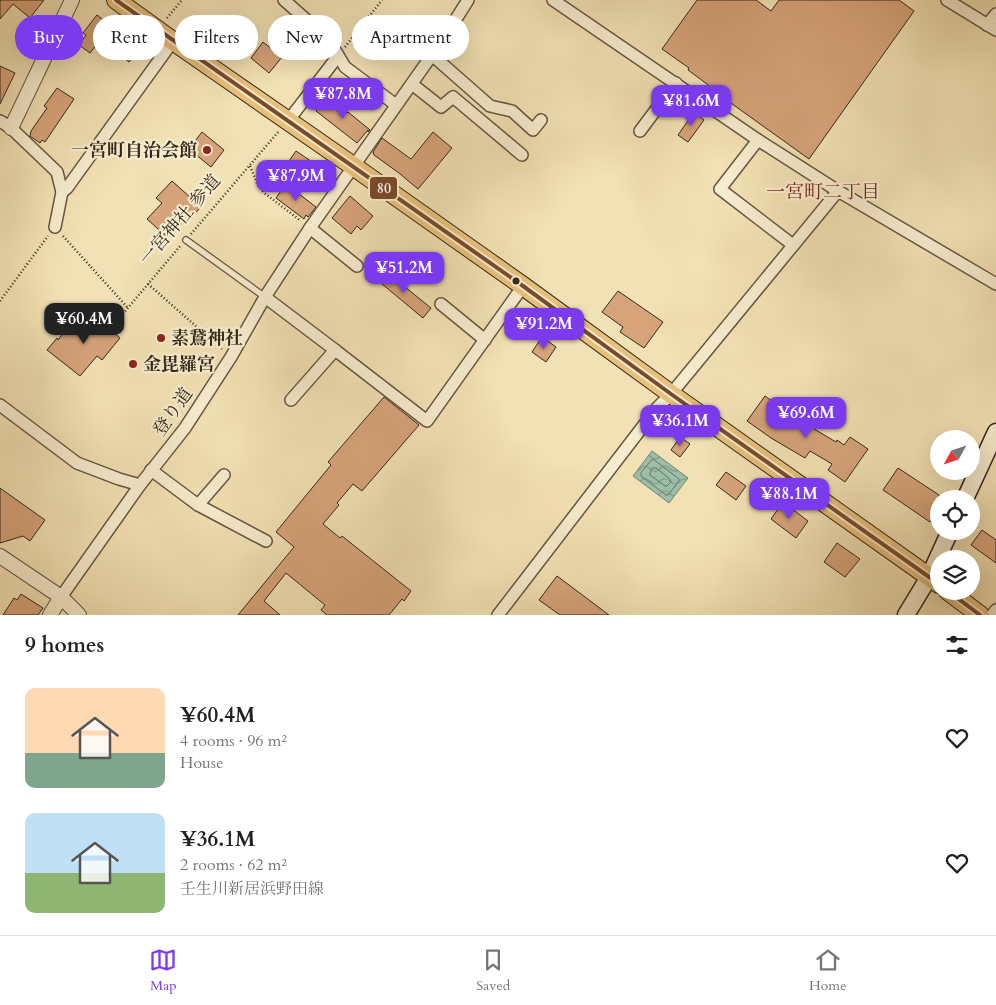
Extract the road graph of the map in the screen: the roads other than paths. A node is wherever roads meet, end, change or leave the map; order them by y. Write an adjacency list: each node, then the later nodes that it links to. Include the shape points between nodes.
1 (72, 0): 21 (street)
2 (116, 0): 11 (main road)
3 (284, 0): 8 (street)
4 (468, 0): 9 (street, 登り道)
5 (553, 0): 16 (street)
6 (947, 0): 10 (street)
7 (996, 14): 10 (street)
8 (301, 15)
9 (459, 15)
10 (992, 27)
11 (173, 41): 20 (main road); 27 (street)
12 (335, 60): 20 (street)
13 (341, 60): 18 (street)
14 (429, 60): 17 (street, 登り道)
15 (438, 60): 19 (street, via 490,106 512,111 534,130)
16 (676, 83): 22 (street); 23 (street)
17 (412, 84): 18 (street, 登り道); 24 (street, via 441,107 453,97)
18 (396, 105): 25 (street, 登り道)
19 (541, 120)
20 (288, 121): 25 (main road)
21 (6, 124): 27 (street, via 57,172)
22 (640, 131)
23 (758, 140): 26 (street); 31 (street, via 720,189)
24 (522, 155)
25 (353, 166): 29 (street, 登り道); 34 (main road)
26 (838, 191): 31 (street); 33 (street)
27 (62, 192): 28 (street)
28 (55, 227)
29 (310, 228): 32 (street); 35 (street, 登り道)
30 (186, 240): 35 (lane)
31 (793, 245): 39 (street)
32 (357, 266)
33 (996, 284)
34 (523, 286): 37 (street); 39 (main road)
35 (265, 297): 38 (street); 43 (street, 登り道, via 185,428)
36 (441, 304): 37 (street)
37 (485, 340): 38 (street, via 427,422)
38 (335, 350): 40 (street)
39 (671, 394): 50 (main road); 57 (street)
40 (292, 400)
41 (0, 405): 45 (street, via 77,464)
42 (996, 432): 46 (main road)
43 (152, 470): 45 (street, 登り道); 47 (street)
44 (224, 475): 47 (street)
45 (140, 485): 52 (street, 登り道)
46 (969, 490)
47 (198, 505): 48 (street)
48 (266, 541)
49 (0, 556): 52 (street)
50 (930, 577)
51 (930, 585): 58 (main road)
52 (62, 597): 55 (street); 56 (street)
53 (960, 600): 59 (main road)
54 (996, 610): 60 (street)
55 (50, 615)
56 (79, 615)
57 (498, 615)
58 (906, 615)
59 (980, 615)
60 (992, 615)

